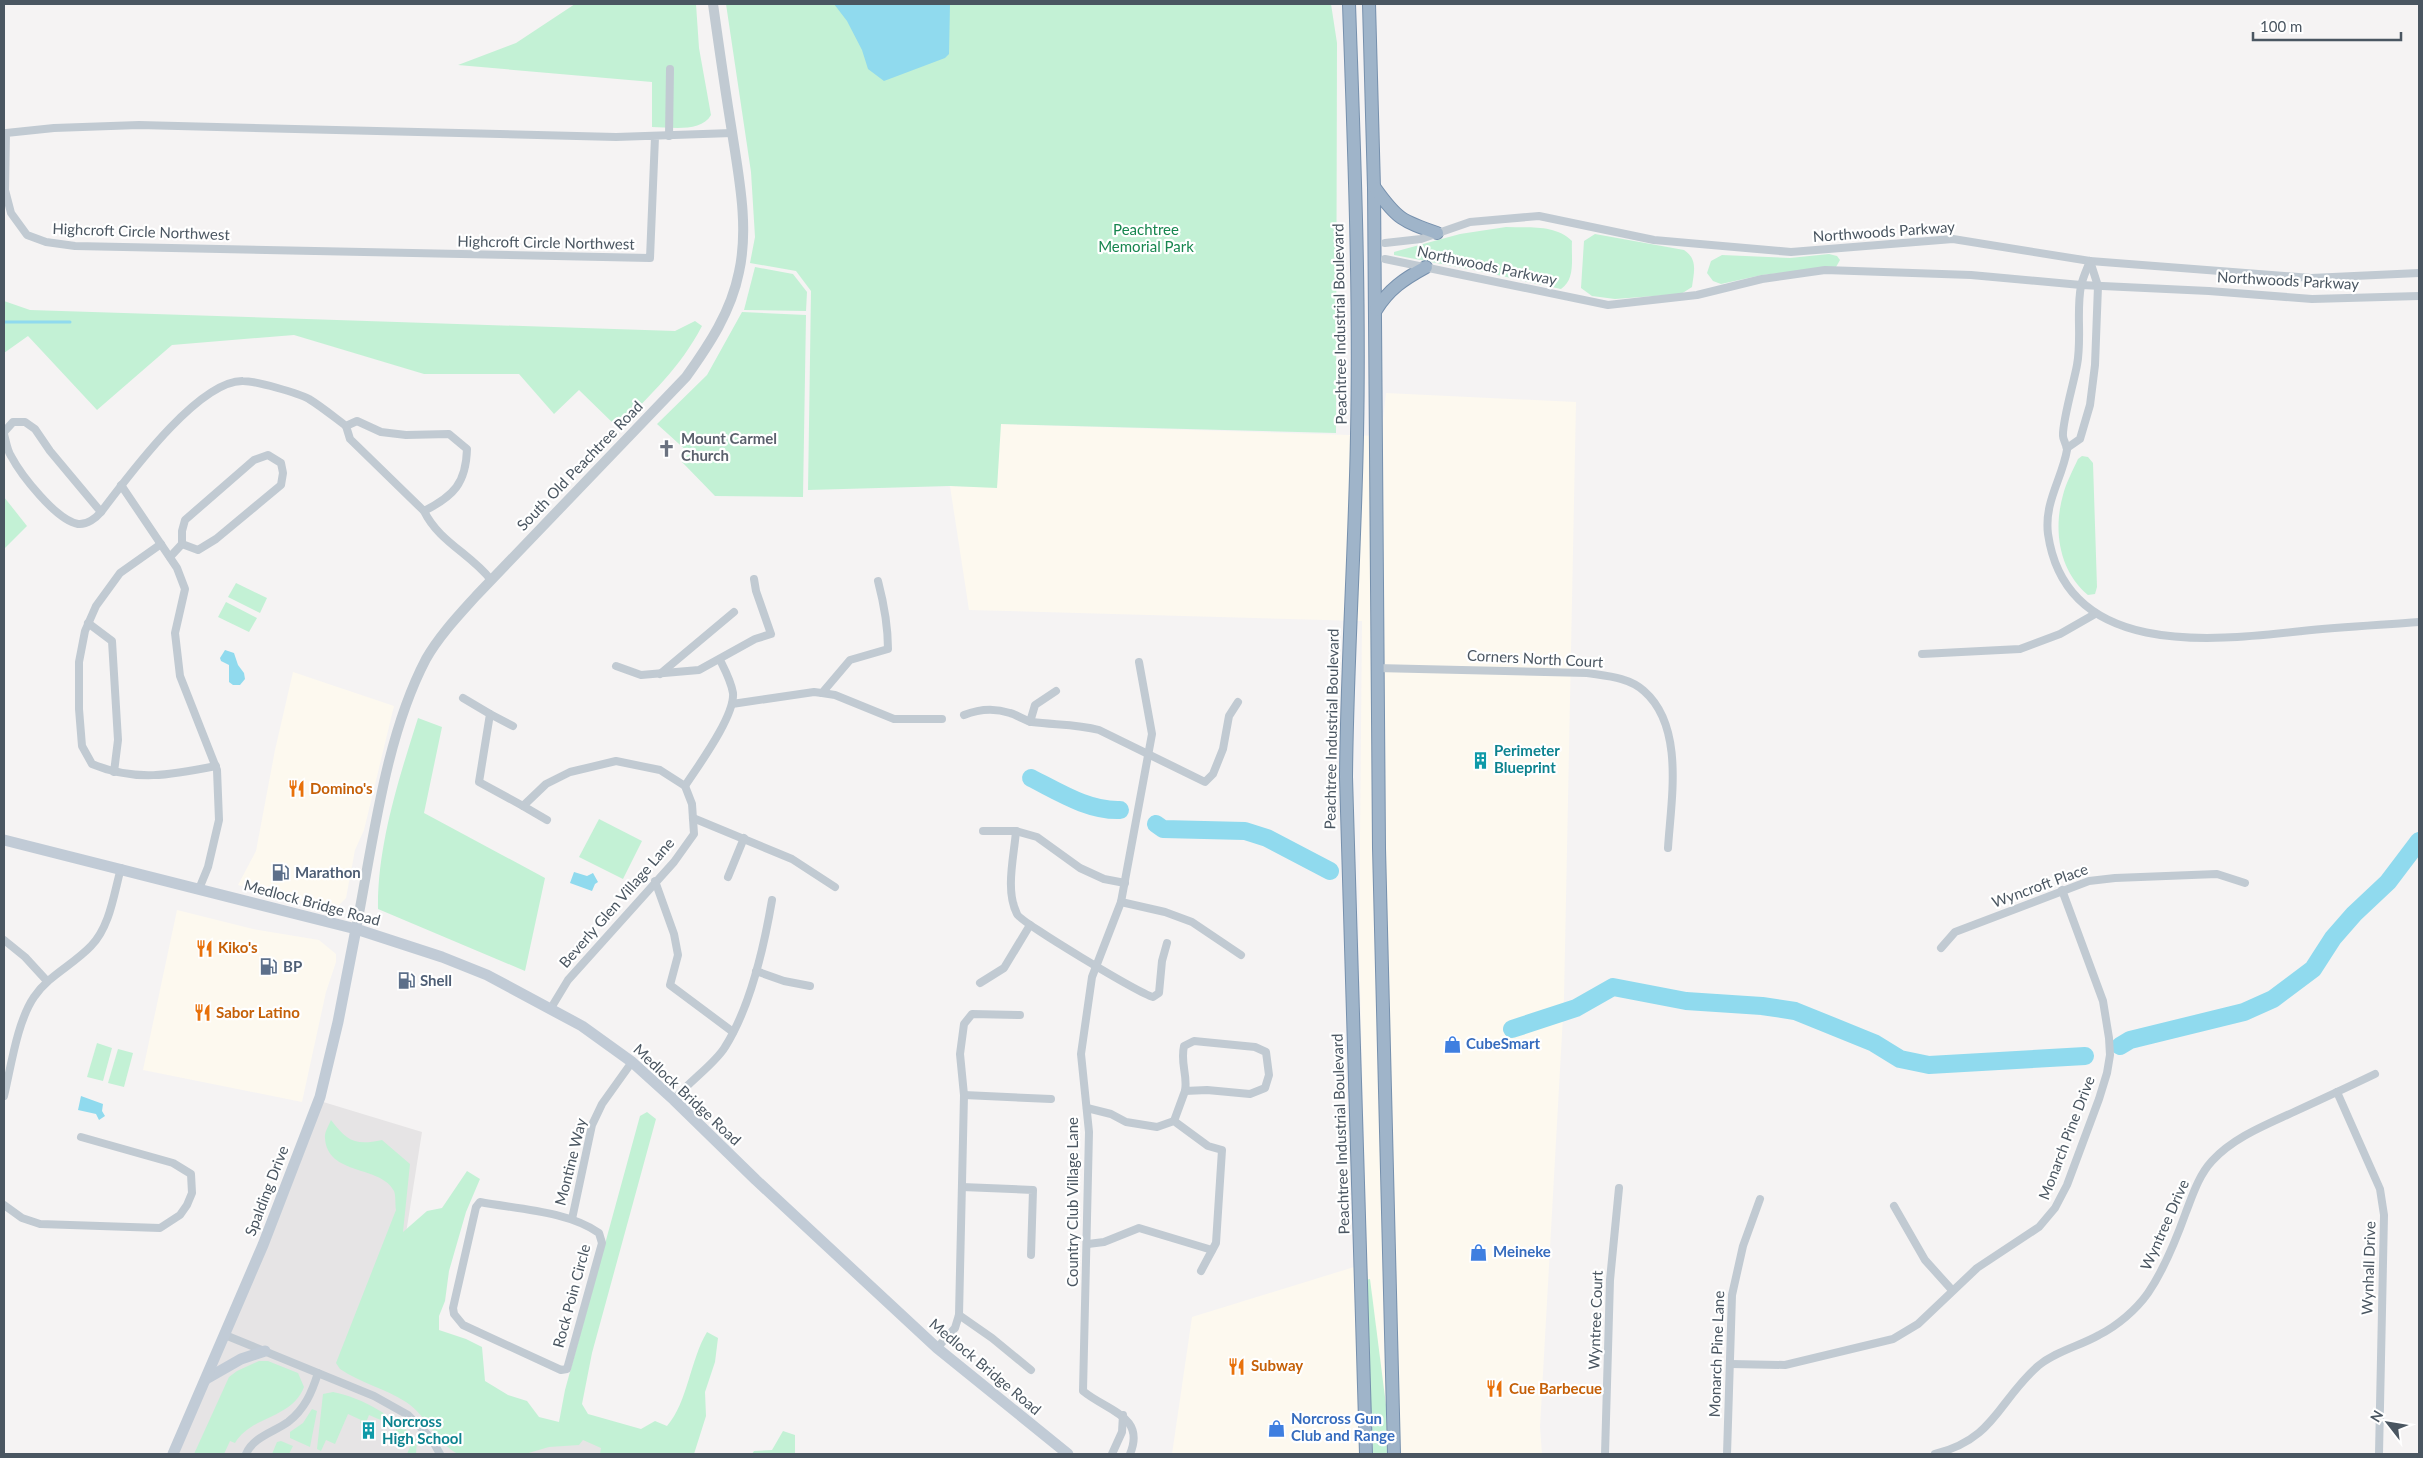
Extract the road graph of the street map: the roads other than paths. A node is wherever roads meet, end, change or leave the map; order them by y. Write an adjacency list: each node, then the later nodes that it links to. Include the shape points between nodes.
1 (713, 4): 5 (street, South Old Peachtree Road)
2 (1349, 4): 124 (highway, Peachtree Industrial Boulevard, via 1357,434 1346,777)
3 (1369, 4): 8 (highway)
4 (670, 69): 6 (street)
5 (732, 133): 6 (street, Highcroft Circle Northwest); 29 (street, South Old Peachtree Road, via 740,183 743,238 739,272 728,308 709,346 686,377)
6 (669, 136): 7 (street, Highcroft Circle Northwest)
7 (655, 137): 7 (street, Highcroft Circle Northwest, via 139,125 54,128 6,133 5,190 11,213 28,235 46,242 75,246 650,258)
8 (1374, 188): 9 (highway, via 1400,219); 18 (highway)
9 (1437, 233): 10 (street, Northwoods Parkway, via 1421,239); 12 (street, Northwoods Parkway, via 1470,222 1538,216 1654,240 1782,252 1953,239)
10 (1385, 243)
11 (1385, 259): 13 (street, Northwoods Parkway)
12 (2090, 261): 14 (street, Northwoods Parkway, via 2311,278); 15 (street); 16 (street)
13 (1426, 267): 15 (street, Northwoods Parkway, via 1608,305 1697,295 1762,279 1825,270 1971,275); 18 (highway, via 1386,294)
14 (2419, 273)
15 (2081, 285): 16 (street, Northwoods Parkway); 21 (street, via 2078,362 2063,435)
16 (2098, 286): 17 (street, Northwoods Parkway, via 2312,299); 21 (street, via 2090,405 2080,440)
17 (2419, 296)
18 (1376, 310): 39 (highway)
19 (346, 426): 22 (street, via 308,398 242,381 222,387 190,408 159,438); 23 (street, via 350,439); 23 (street, via 357,421 381,432 449,434 467,449 464,476 456,489)
20 (4, 433): 24 (street, via 13,422 25,422 35,429); 24 (street, via 10,455 23,474 63,517 79,524 94,520)
21 (2067, 448): 32 (street, via 2052,494 2048,533 2052,555 2063,579 2085,607)
22 (121, 485): 24 (street); 25 (street)
23 (424, 511): 29 (street, via 430,524 444,539 474,561)
24 (101, 512)
25 (161, 544): 27 (street); 34 (street, via 120,573)
26 (182, 544): 26 (street, via 185,520 254,460 268,455 281,462 284,473 281,486 198,550); 27 (street)
27 (170, 557): 52 (street, via 185,589 176,633 180,676)
28 (754, 579): 36 (street, via 771,634)
29 (491, 580): 74 (street, South Old Peachtree Road, via 449,626 427,658 412,692 393,748)
30 (878, 581): 42 (street, via 886,609 888,649 850,660)
31 (734, 612): 40 (street)
32 (2095, 614): 33 (street, via 2130,630 2221,639); 35 (street, via 2060,634 2020,649)
33 (2419, 622)
34 (88, 623): 53 (street, via 112,641 118,740); 53 (street, via 79,662 82,746 92,764)
35 (1922, 654)
36 (720, 660): 40 (street, via 699,670); 45 (street, via 732,692)
37 (1139, 662): 51 (street, Country Club Village Lane, via 1152,734)
38 (616, 666): 40 (street, via 641,675)
39 (1376, 668): 62 (street, Corners North Court, via 1587,673 1620,678 1644,691 1663,716 1671,740); 125 (highway)
40 (660, 674)
41 (1056, 692): 49 (street, via 1035,706)
42 (822, 693): 45 (street); 48 (street, via 835,695 894,719)
43 (464, 698): 46 (street)
44 (1238, 702): 51 (street, via 1228,716 1219,758 1205,782)
45 (732, 704): 54 (street, via 711,746)
46 (490, 714): 50 (street); 55 (street, via 479,782)
47 (964, 715): 49 (street, via 977,710 995,710)
48 (942, 719)
49 (1030, 722): 51 (street, via 1078,725 1099,730)
50 (513, 726)
51 (1148, 756): 66 (street, Country Club Village Lane)
52 (216, 766): 53 (street, via 144,777); 69 (street, via 219,820 208,867)
53 (114, 772)
54 (685, 786): 55 (street, via 660,770 616,761 570,772 546,784); 56 (street, Beverly Glen Village Lane)
55 (523, 806): 57 (street)
56 (693, 818): 60 (street); 65 (street, Beverly Glen Village Lane, via 694,834)
57 (546, 820)
58 (983, 831): 59 (street)
59 (1016, 831): 66 (street, via 1037,837 1080,868 1104,879); 73 (street, via 1011,899 1018,917)
60 (744, 838): 64 (street); 68 (street, via 792,859)
61 (4, 840): 63 (main road, Medlock Bridge Road)
62 (1668, 848)
63 (121, 868): 69 (main road, Medlock Bridge Road); 81 (street, via 98,937)
64 (728, 877)
65 (656, 881): 84 (street, Beverly Glen Village Lane, via 568,980); 86 (street, via 678,955 670,985)
66 (1125, 883): 72 (street, Country Club Village Lane)
67 (2245, 883): 70 (street, Wyncroft Place, via 2217,874 2124,877 2089,881)
68 (835, 887)
69 (199, 889): 74 (main road, Medlock Bridge Road)
70 (2062, 890): 77 (street, Wyncroft Place, via 1955,932); 108 (street, Monarch Pine Drive, via 2103,1000 2109,1038 2107,1073 2056,1208 2039,1227 1976,1268)
71 (772, 900): 80 (street, via 767,934)
72 (1121, 902): 78 (street, via 1192,922); 79 (street, Country Club Village Lane)
73 (1030, 926): 79 (street); 82 (street, via 1004,968)
74 (356, 929): 84 (main road, Medlock Bridge Road, via 480,973); 110 (main road, Spalding Drive, via 320,1097)
75 (4, 940): 81 (street, via 26,957)
76 (1167, 943): 79 (street, via 1157,996 1147,996)
77 (1941, 948)
78 (1241, 955)
79 (1096, 967): 95 (street, Country Club Village Lane, via 1082,1054)
80 (756, 971): 83 (street); 86 (street)
81 (47, 981): 92 (street, via 33,998 25,1015)
82 (980, 983)
83 (810, 986)
84 (551, 1008): 87 (main road, Medlock Bridge Road)
85 (1020, 1015): 91 (street, via 972,1014 964,1024 960,1054)
86 (733, 1032): 94 (street, via 725,1048)
87 (632, 1062): 94 (main road, Medlock Bridge Road); 103 (street, Montine Way, via 602,1104 592,1125)
88 (2375, 1074): 90 (street, Wyntree Drive)
89 (1185, 1091): 89 (street, via 1181,1060 1184,1046 1194,1041 1255,1047 1266,1052 1269,1074 1265,1088 1250,1094); 96 (street)
90 (2337, 1092): 128 (street, Wyntree Drive, via 2257,1129 2233,1143 2211,1162 2195,1186 2164,1268 2146,1296 2099,1336 2040,1364 1992,1422 1973,1438 1952,1450); 129 (street, Wynhall Drive, via 2380,1189 2384,1215)
91 (964, 1095): 93 (street); 98 (street)
92 (4, 1096)
93 (1051, 1099)
94 (674, 1100): 111 (main road, Medlock Bridge Road)
95 (1087, 1108): 96 (street, via 1126,1122 1157,1127); 104 (street, Country Club Village Lane, via 1090,1132)
96 (1174, 1121): 105 (street, via 1208,1146 1222,1150 1216,1243)
97 (81, 1137): 101 (street, via 173,1163 191,1174 192,1193 180,1215 160,1228 40,1224 22,1218)
98 (962, 1187): 106 (street, via 1033,1190); 109 (street)
99 (1619, 1188): 126 (street, Wyntree Court, via 1610,1280)
100 (1760, 1199): 113 (street, Monarch Pine Lane, via 1743,1246 1732,1295)
101 (4, 1205)
102 (1894, 1206): 108 (street, via 1925,1260)
103 (572, 1219): 103 (street, Rock Poin Circle, via 599,1232 602,1243 567,1368 561,1370 463,1325 453,1308 476,1207 480,1202)
104 (1088, 1244): 105 (street, via 1104,1242 1139,1228); 117 (street, Country Club Village Lane, via 1083,1391 1094,1401)
105 (1212, 1250): 107 (street)
106 (1031, 1256)
107 (1201, 1271)
108 (1952, 1290): 113 (street, Monarch Pine Drive, via 1918,1324 1893,1339 1785,1365)
109 (959, 1316): 111 (street, via 955,1328); 114 (street)
110 (225, 1335): 112 (street); 116 (main road, Spalding Drive)
111 (937, 1348): 121 (main road, Medlock Bridge Road)
112 (265, 1351): 115 (street); 116 (main road, via 241,1359)
113 (1731, 1364): 127 (street, Monarch Pine Lane)
114 (1031, 1370)
115 (318, 1373): 119 (street, via 303,1408 288,1422 266,1434); 120 (street, via 374,1396 408,1415 431,1438)
116 (206, 1379): 118 (main road, Spalding Drive)
117 (1123, 1416): 122 (street, via 1122,1432); 123 (street, via 1134,1429 1136,1442)
118 (173, 1454)
119 (246, 1454)
120 (440, 1454)
121 (1068, 1454)
122 (1112, 1454)
123 (1130, 1454)
124 (1366, 1454)
125 (1394, 1454)
126 (1605, 1454)
127 (1727, 1454)
128 (1934, 1454)
129 (2379, 1454)

